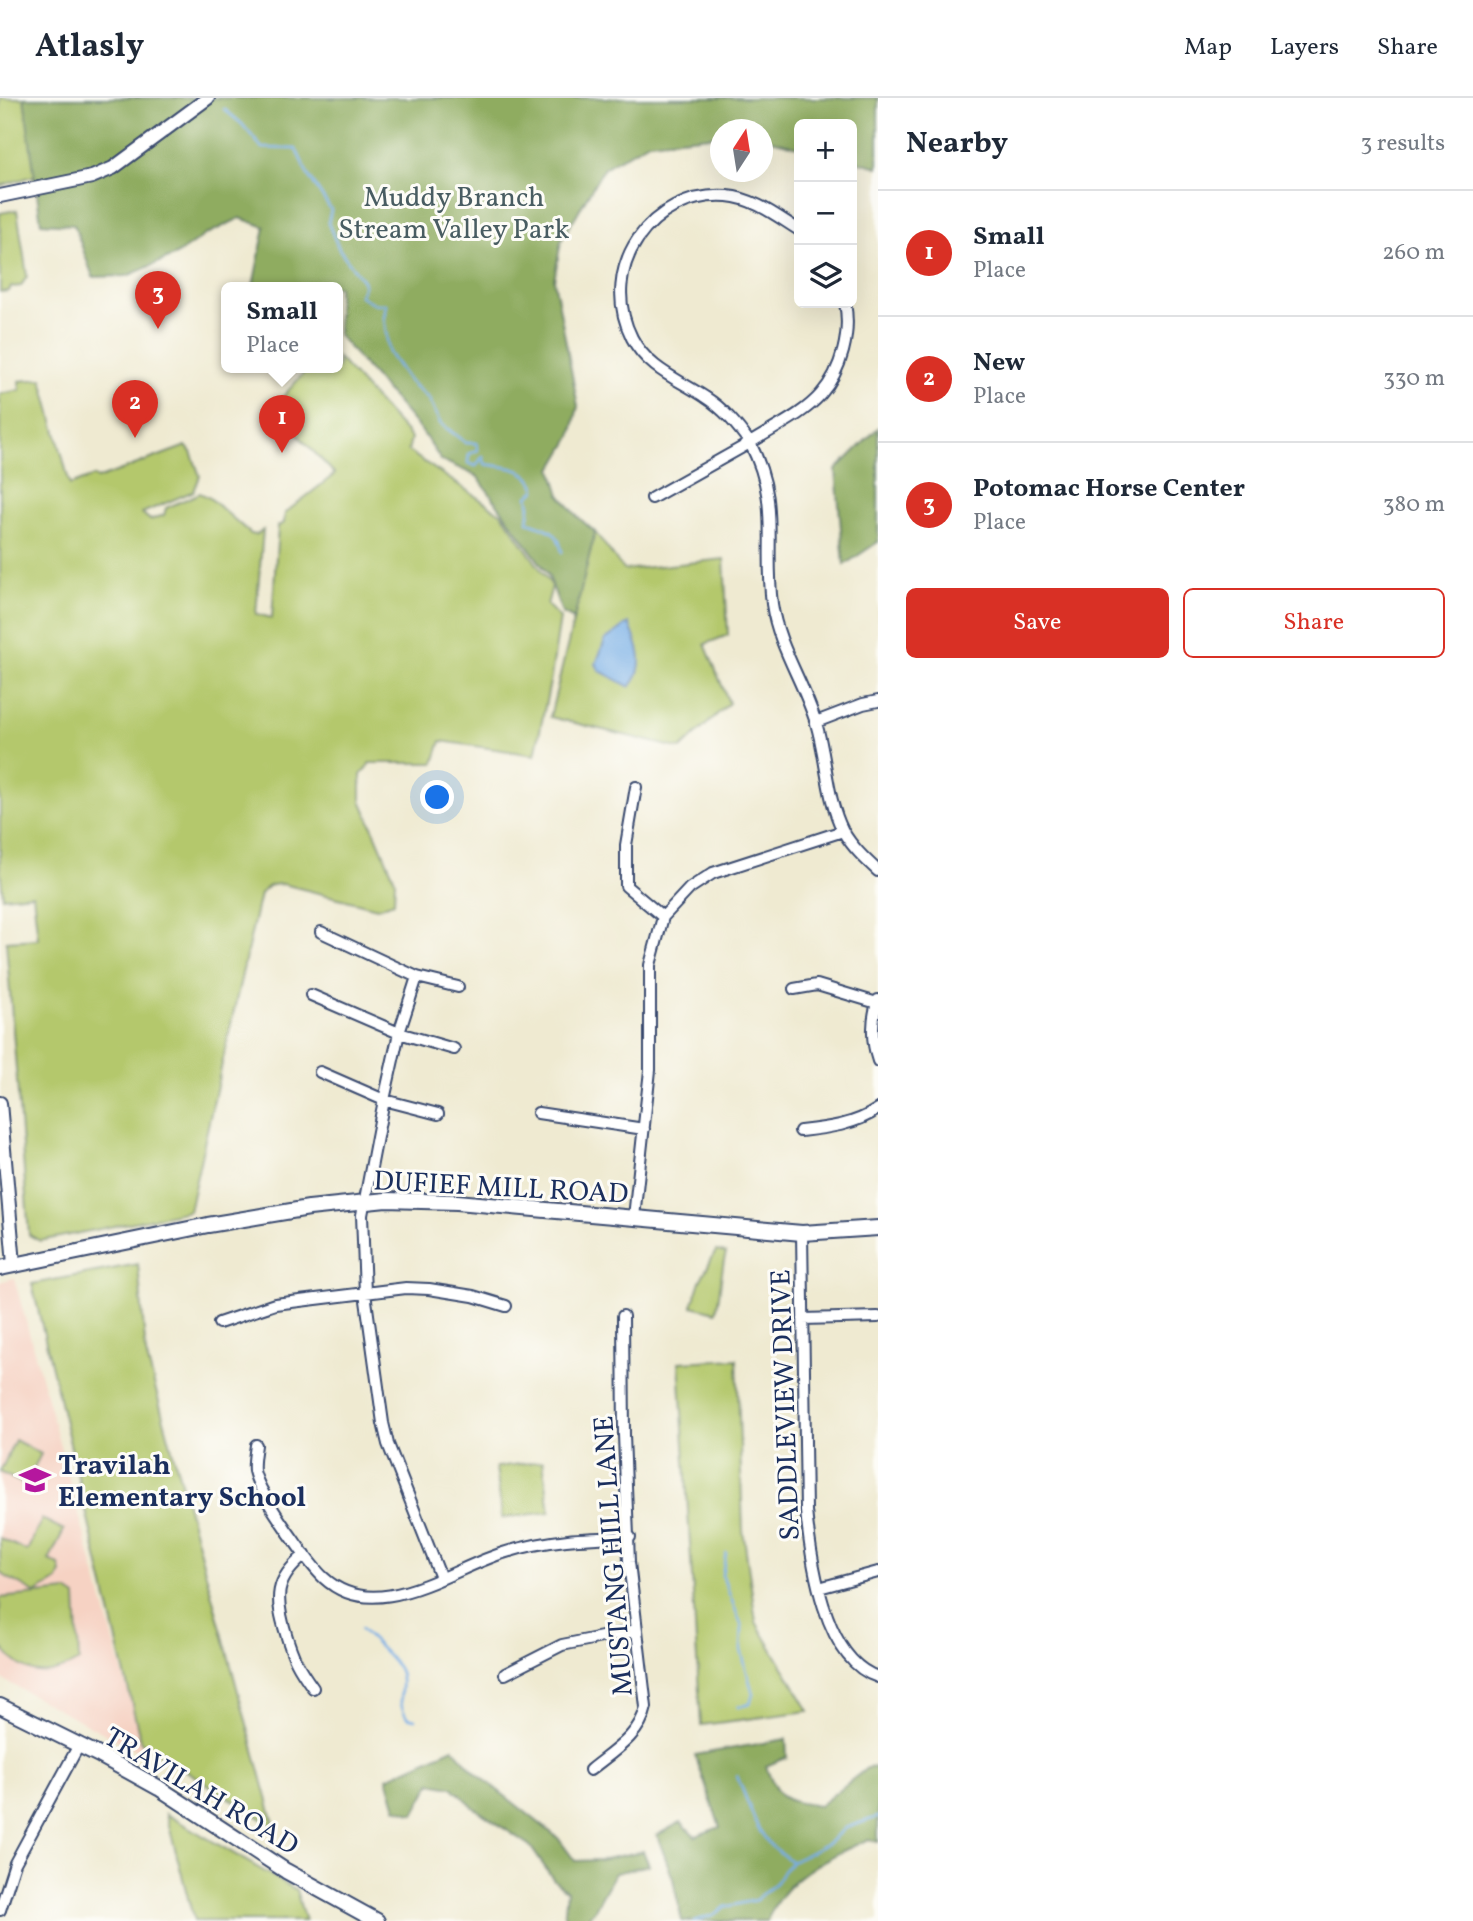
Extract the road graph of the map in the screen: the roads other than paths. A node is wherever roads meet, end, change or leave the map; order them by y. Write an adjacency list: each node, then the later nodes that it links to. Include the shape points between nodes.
1 (208, 98): 2 (street, via 113,168 92,177)
2 (0, 196)
3 (794, 227): 5 (street, via 753,203 730,197 682,202 657,216 640,235 621,281 622,311 638,349 662,372 720,408)
4 (845, 308): 5 (street, via 842,354 821,394)
5 (750, 443): 6 (street); 8 (street, via 768,489 772,607)
6 (652, 498)
7 (878, 701): 8 (street)
8 (816, 722): 10 (street, via 830,795)
9 (636, 787): 12 (street, via 626,845 626,886)
10 (843, 831): 11 (street); 12 (street, via 713,873 690,888)
11 (878, 871)
12 (663, 917): 28 (street, via 650,965 650,1070)
13 (321, 932): 14 (street)
14 (417, 976): 15 (street); 19 (street)
15 (458, 987)
16 (794, 989): 18 (street, via 817,985)
17 (311, 995): 19 (street)
18 (877, 1002): 21 (street, via 873,1047)
19 (399, 1033): 20 (street); 23 (street)
20 (454, 1049)
21 (878, 1062)
22 (320, 1072): 23 (street)
23 (384, 1100): 27 (street); 30 (street)
24 (0, 1103): 34 (street)
25 (878, 1109): 29 (street, via 835,1127)
26 (538, 1113): 28 (street)
27 (438, 1114)
28 (644, 1129): 31 (street)
29 (800, 1131)
30 (363, 1201): 31 (main road, DUFIEF MILL ROAD, via 457,1202); 34 (main road, DUFIEF MILL ROAD, via 208,1225); 35 (street)
31 (634, 1217): 33 (main road, DUFIEF MILL ROAD)
32 (878, 1228): 33 (main road, DUFIEF MILL ROAD)
33 (802, 1233): 39 (street, SADDLEVIEW DRIVE)
34 (7, 1266)
35 (365, 1293): 36 (street, via 429,1289); 40 (street, via 275,1304); 45 (street, via 388,1444)
36 (506, 1307)
37 (623, 1316): 42 (street, MUSTANG HILL LANE)
38 (878, 1317): 39 (street)
39 (803, 1318): 46 (street, SADDLEVIEW DRIVE, via 806,1511)
40 (219, 1324)
41 (256, 1445): 43 (street, via 258,1480)
42 (630, 1537): 45 (street, via 539,1542); 47 (street, MUSTANG HILL LANE)
43 (305, 1555): 45 (street, via 325,1579 372,1598 401,1594); 50 (street, via 289,1568 278,1595 295,1663)
44 (878, 1572): 46 (street)
45 (441, 1578)
46 (819, 1588): 49 (street, SADDLEVIEW DRIVE, via 844,1652 857,1667)
47 (638, 1630): 48 (street, via 562,1645); 53 (street, MUSTANG HILL LANE, via 644,1717 633,1735)
48 (505, 1674)
49 (878, 1677)
50 (313, 1688)
51 (0, 1706): 52 (main road, TRAVILAH ROAD)
52 (79, 1745): 54 (street, via 15,1863); 55 (main road, TRAVILAH ROAD, via 159,1788 286,1871)
53 (590, 1770)
54 (0, 1910)
55 (377, 1921)

